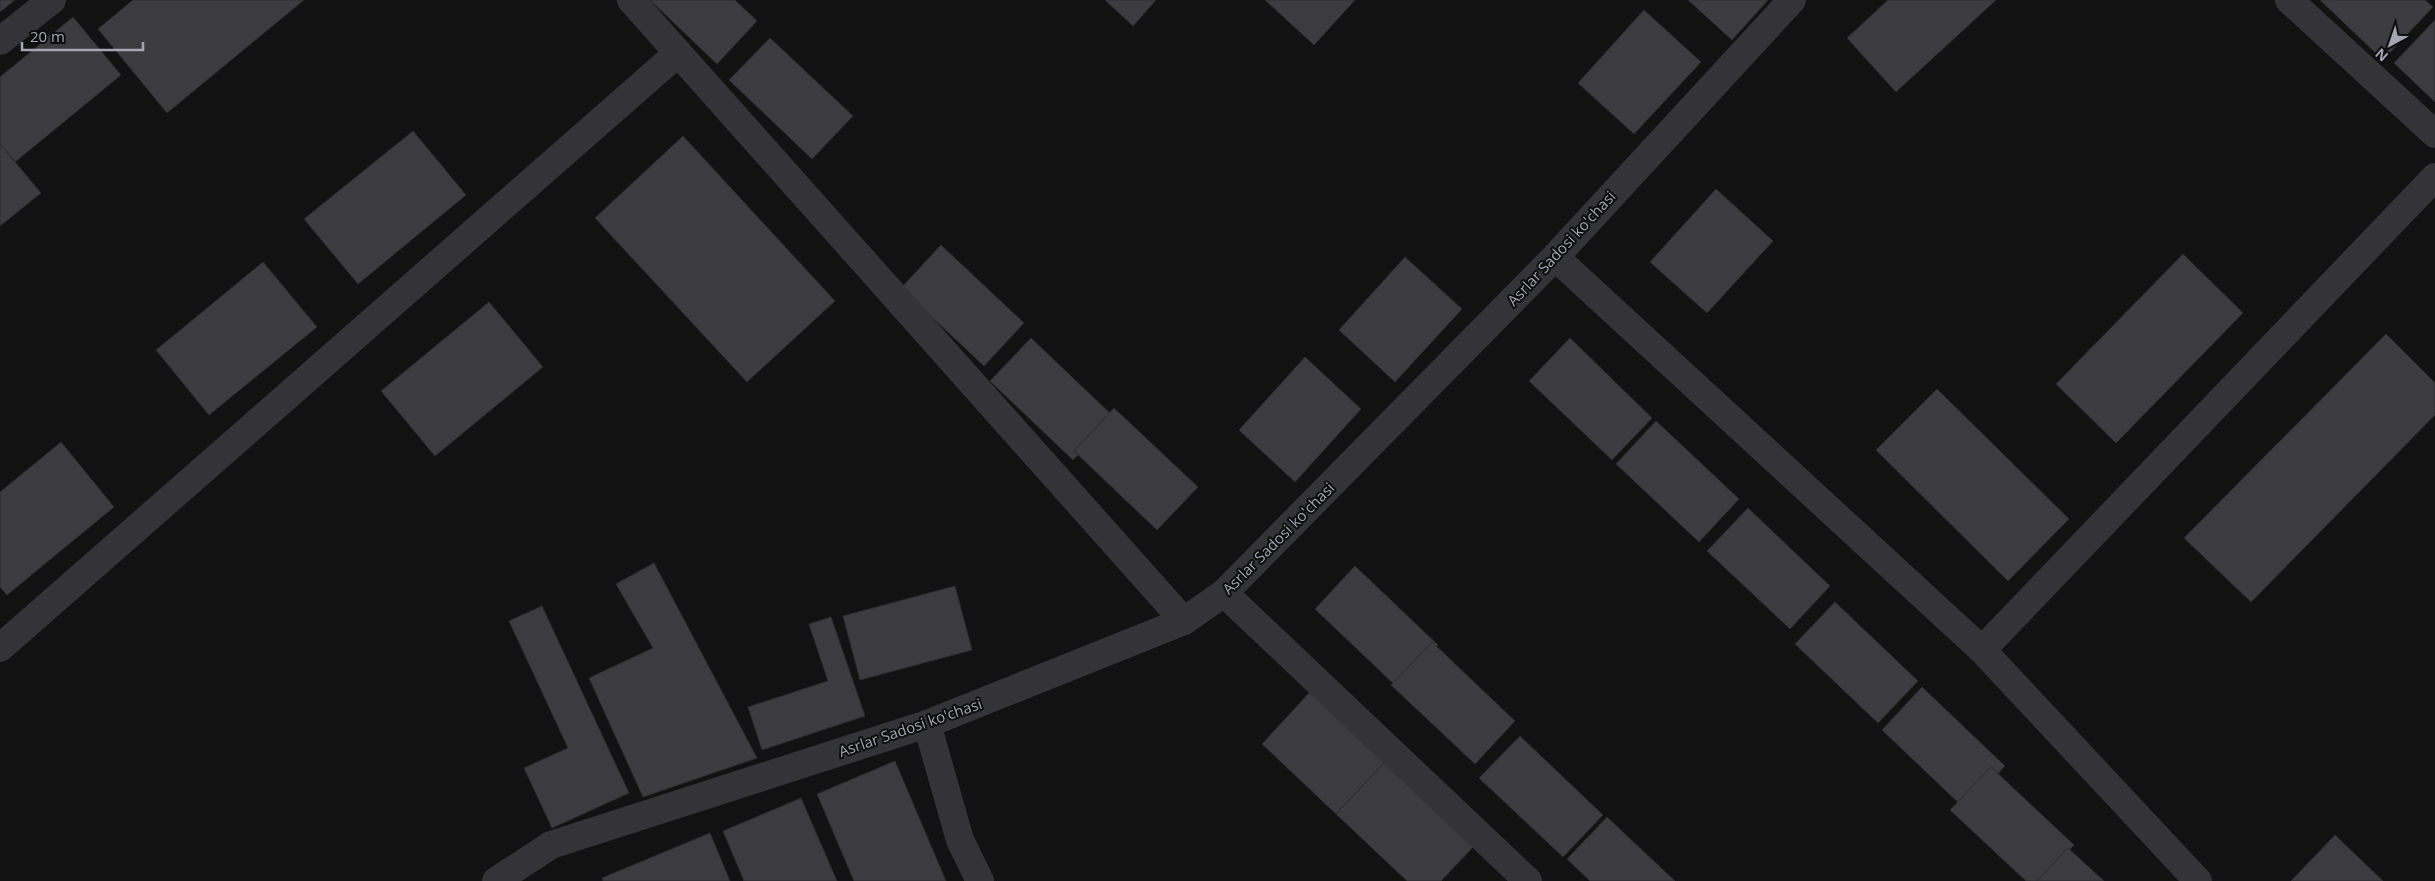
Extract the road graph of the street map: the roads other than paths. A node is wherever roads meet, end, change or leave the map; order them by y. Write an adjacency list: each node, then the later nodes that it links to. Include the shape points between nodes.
1 (52, 0): 5 (street)
2 (631, 0): 6 (street)
3 (1792, 0): 9 (street, Asrlar Sadosi ko'chasi)
4 (2289, 0): 7 (street)
5 (0, 42)
6 (678, 53): 11 (street); 12 (street)
7 (2435, 134)
8 (2435, 177): 13 (street)
9 (1555, 257): 10 (street, Asrlar Sadosi ko'chasi); 13 (street)
10 (1224, 593): 11 (street, Asrlar Sadosi ko'chasi); 17 (street)
11 (1184, 621): 14 (street, Asrlar Sadosi ko'chasi)
12 (0, 648)
13 (1982, 650): 18 (street)
14 (927, 724): 15 (street, Asrlar Sadosi ko'chasi, via 551,845); 16 (street, via 960,840)
15 (496, 881)
16 (980, 881)
17 (1528, 881)
18 (2198, 881)

